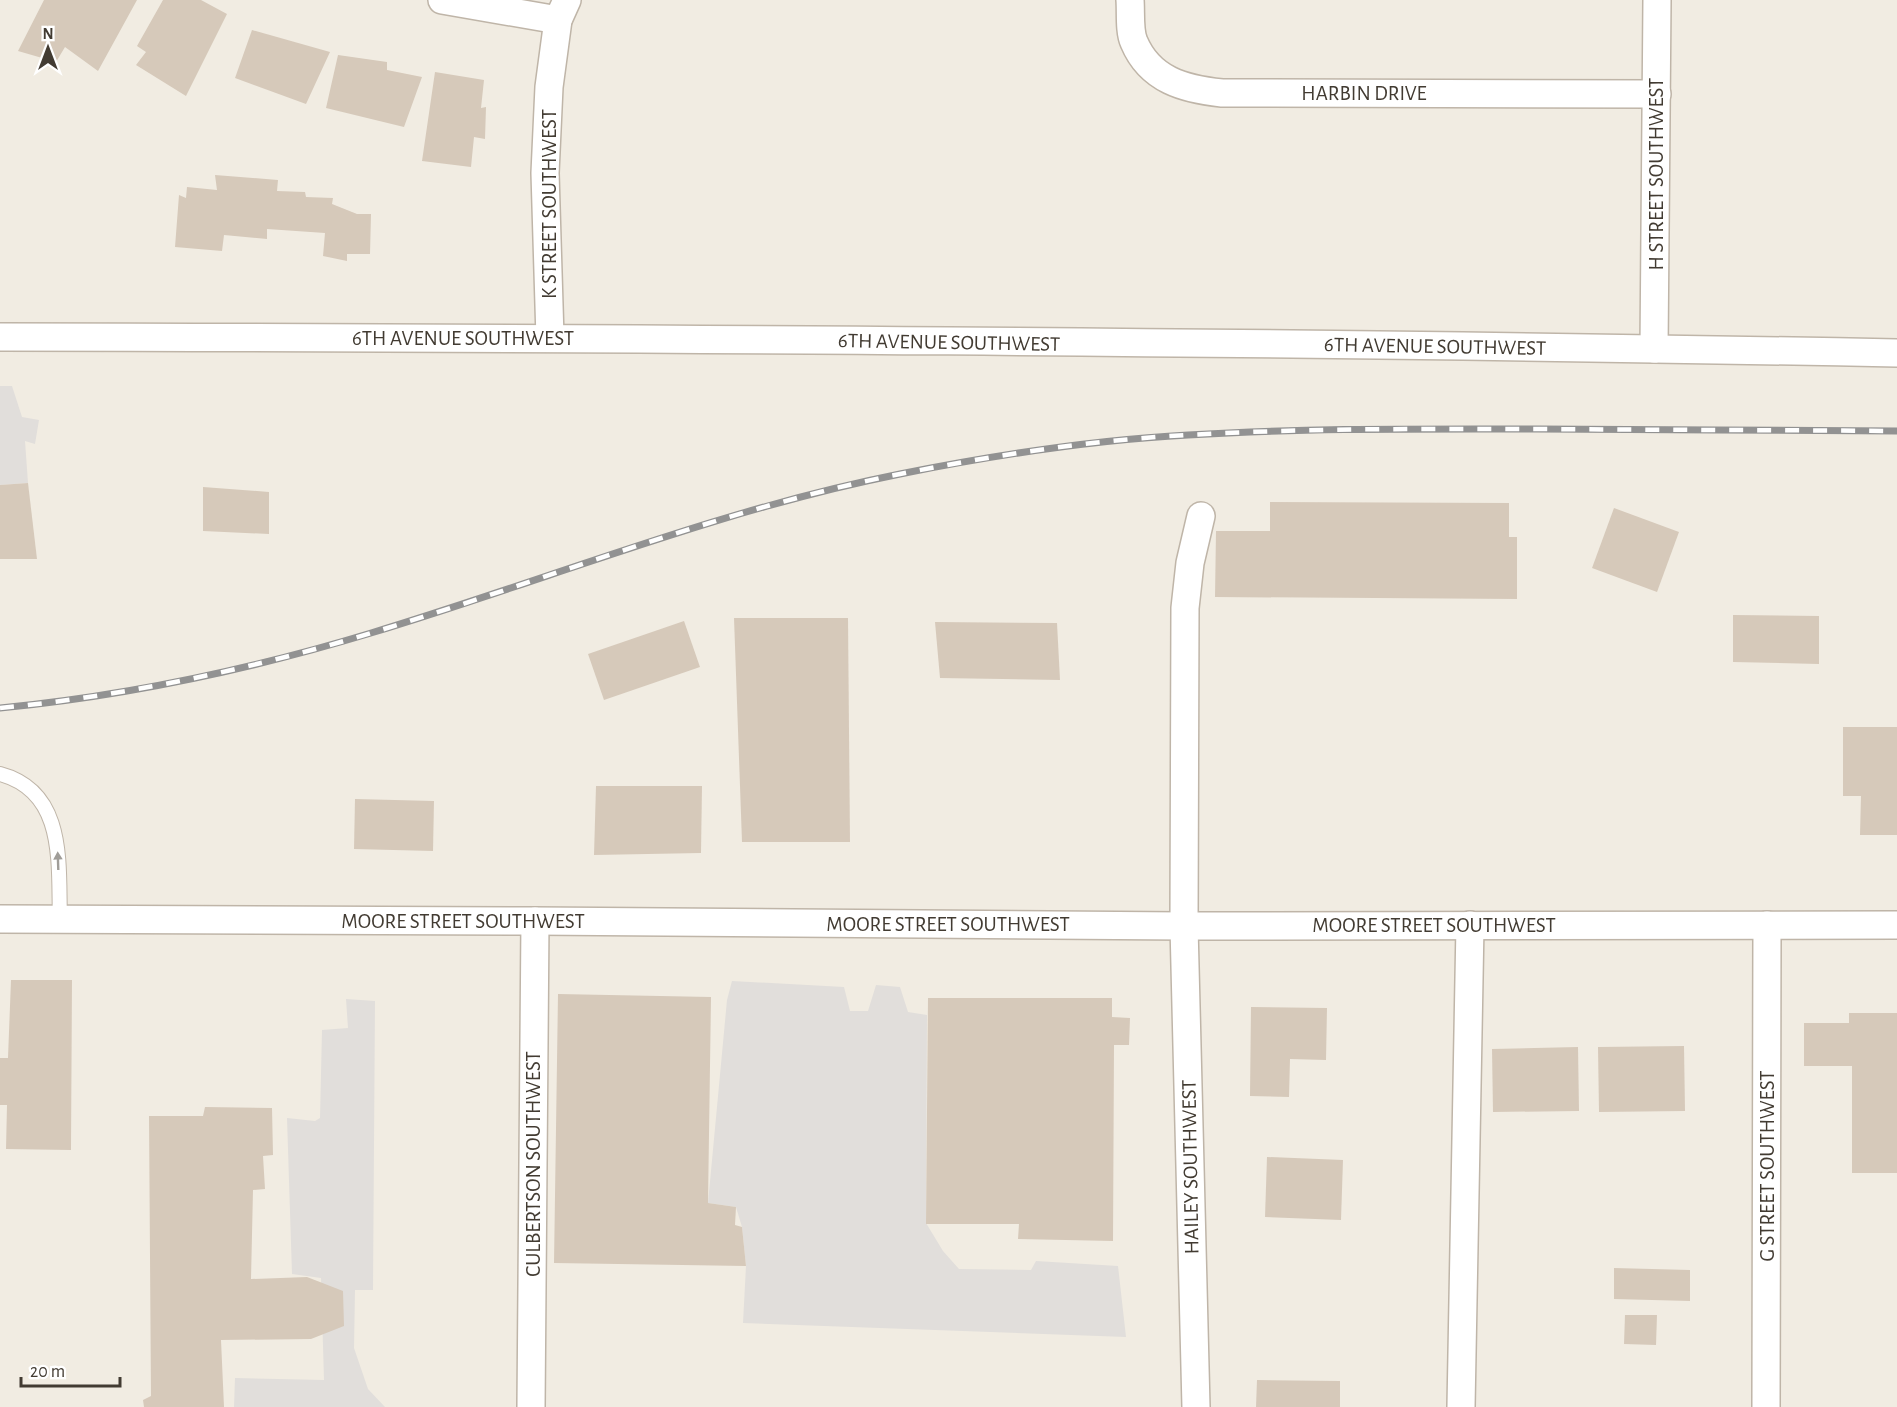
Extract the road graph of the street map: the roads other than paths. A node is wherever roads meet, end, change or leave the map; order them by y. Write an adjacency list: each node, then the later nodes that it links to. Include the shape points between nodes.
1 (442, 0): 4 (street)
2 (1130, 0): 5 (street, HARBIN DRIVE, via 1132,40 1146,62 1165,79 1192,90)
3 (1657, 0): 5 (street, H STREET SOUTHWEST)
4 (562, 10): 7 (street, K STREET SOUTHWEST, via 549,87 545,173)
5 (1657, 94): 8 (street, H STREET SOUTHWEST)
6 (0, 337): 7 (street, 6TH AVENUE SOUTHWEST)
7 (550, 338): 8 (street, 6TH AVENUE SOUTHWEST)
8 (1654, 349): 9 (street, 6TH AVENUE SOUTHWEST)
9 (1897, 353)
10 (1201, 516): 18 (street, HAILEY SOUTHWEST, via 1185,608)
11 (0, 774): 13 (lane, one-way to 11, via 52,819 37,794 14,777)
12 (0, 919): 13 (street, MOORE STREET SOUTHWEST)
13 (60, 920): 14 (street, MOORE STREET SOUTHWEST)
14 (535, 921): 18 (street, MOORE STREET SOUTHWEST); 19 (street, CULBERTSON SOUTHWEST)
15 (1767, 924): 16 (street, MOORE STREET SOUTHWEST); 17 (street, MOORE STREET SOUTHWEST); 22 (street, G STREET SOUTHWEST)
16 (1470, 925): 18 (street, MOORE STREET SOUTHWEST); 21 (street)
17 (1897, 925)
18 (1184, 926): 20 (street, HAILEY SOUTHWEST)
19 (531, 1407)
20 (1197, 1407)
21 (1461, 1407)
22 (1766, 1407)

